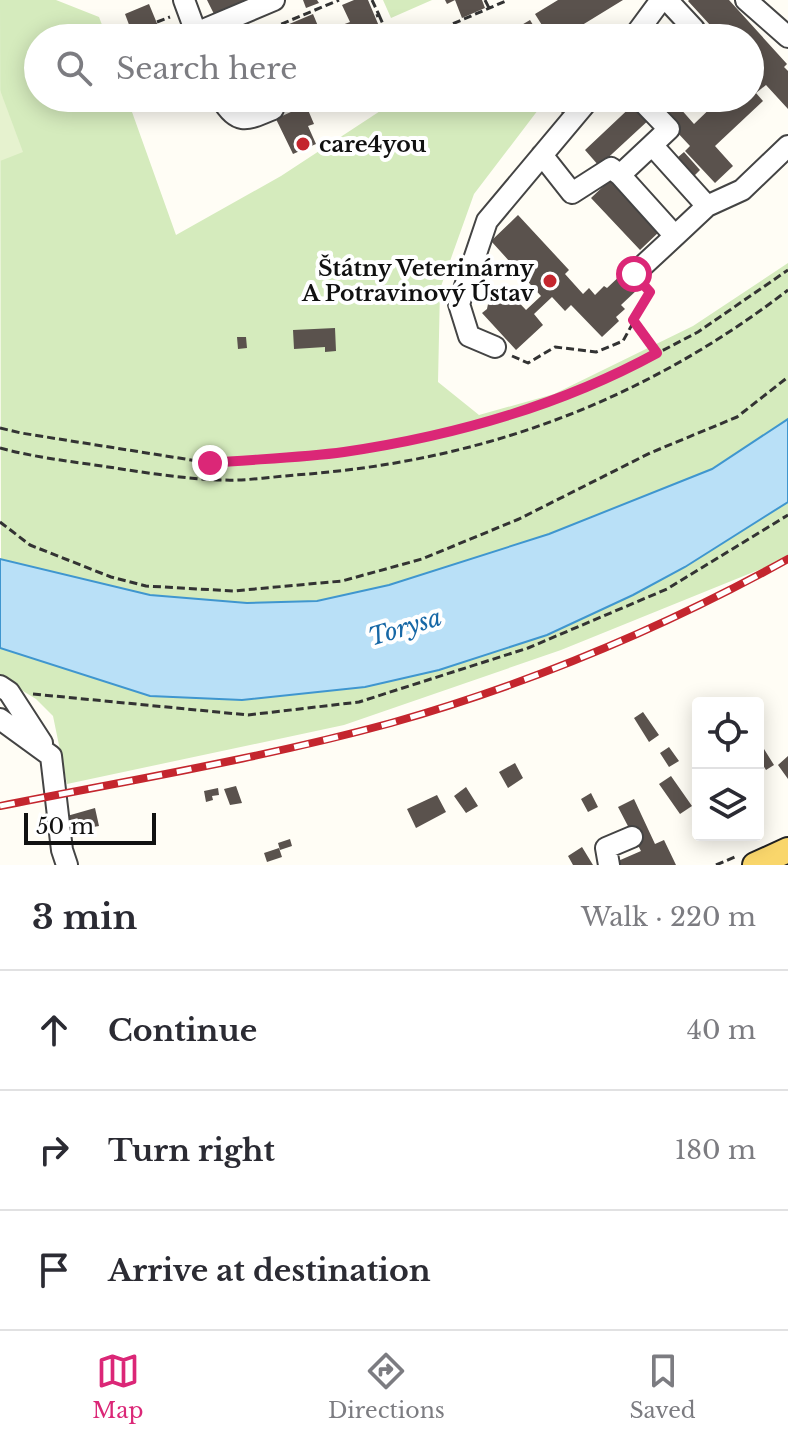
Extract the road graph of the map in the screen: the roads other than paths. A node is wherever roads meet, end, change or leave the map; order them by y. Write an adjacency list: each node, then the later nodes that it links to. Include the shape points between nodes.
1 (274, 0): 5 (street)
2 (661, 0): 6 (street)
3 (667, 0): 7 (street)
4 (746, 0): 8 (street)
5 (223, 24)
6 (643, 24)
7 (689, 24)
8 (788, 37)
9 (229, 112): 10 (street, via 248,119)
10 (266, 112)
11 (578, 112): 15 (street)
12 (653, 112): 13 (street, via 669,129)
13 (652, 145): 16 (street); 17 (street)
14 (788, 146): 17 (street, via 742,190)
15 (542, 155): 16 (street, via 572,193 611,168); 20 (street, via 487,221 459,304 469,336)
16 (620, 175): 18 (street)
17 (707, 206): 18 (street)
18 (675, 236): 19 (street)
19 (634, 274)
20 (495, 347)
21 (4, 689): 23 (street)
22 (0, 719): 23 (street)
23 (51, 756): 26 (street)
24 (632, 837): 27 (street, via 606,848)
25 (788, 850): 28 (main road)
26 (67, 865)
27 (609, 865)
28 (755, 865)

